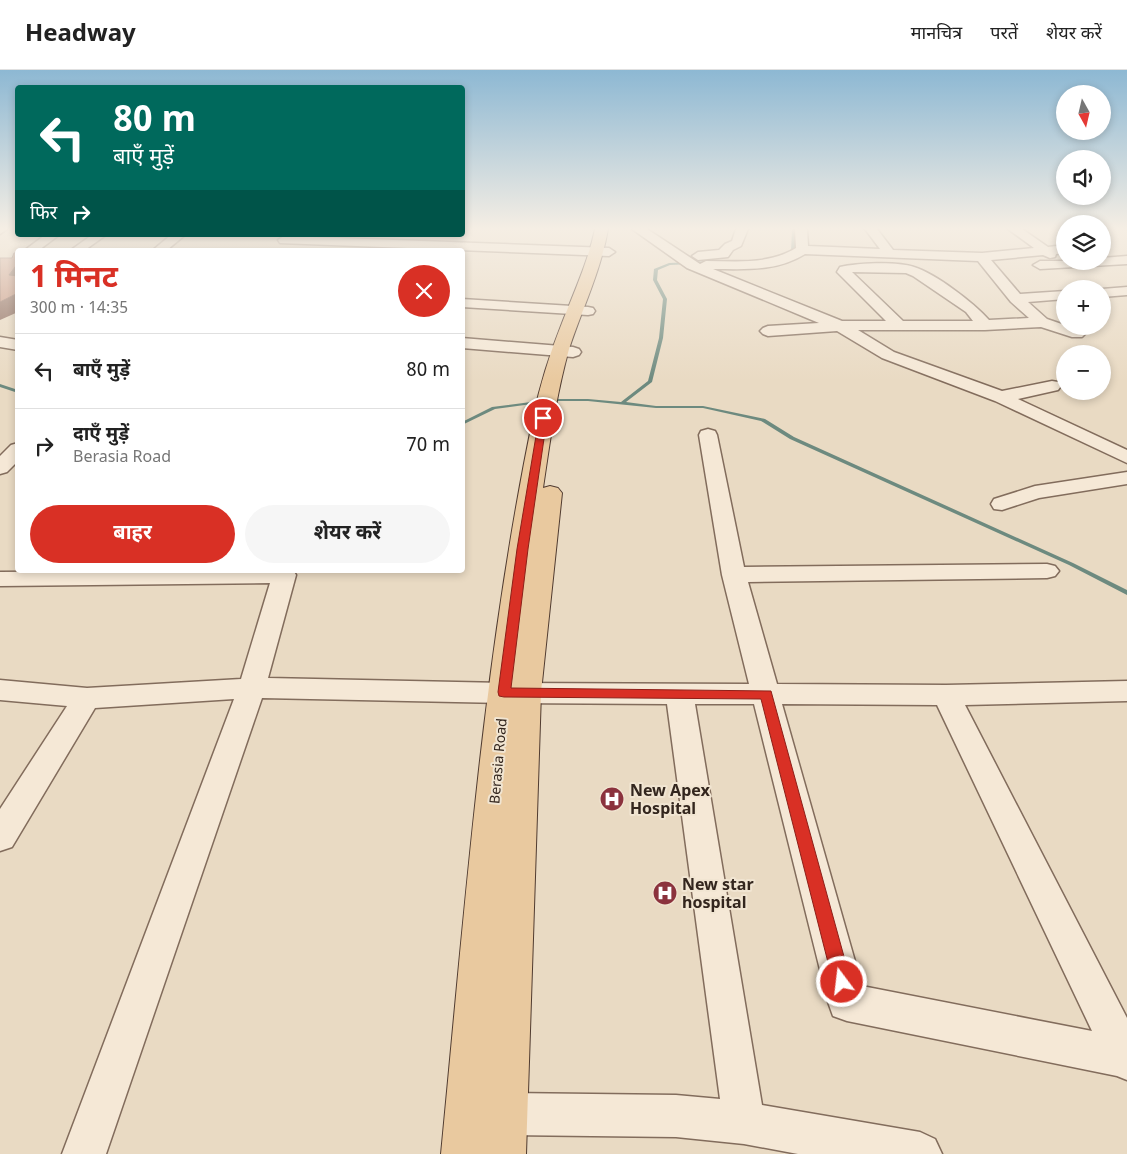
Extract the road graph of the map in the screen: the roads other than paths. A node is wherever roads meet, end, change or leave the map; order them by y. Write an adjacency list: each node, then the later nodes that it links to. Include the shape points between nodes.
1 (593, 280): 11 (main road, Berasia Road)
2 (730, 280): 14 (street)
3 (852, 280): 15 (street)
4 (928, 280): 13 (street, via 971,309)
5 (1000, 280): 9 (street)
6 (1127, 291): 7 (street)
7 (1111, 292)
8 (1056, 296): 9 (street)
9 (1016, 299): 12 (street)
10 (465, 303): 11 (street)
11 (581, 311): 21 (main road, Berasia Road)
12 (1042, 322): 13 (street); 16 (street)
13 (985, 325): 15 (street)
14 (840, 326): 15 (street); 17 (street); 23 (street, via 888,355)
15 (899, 326)
16 (1056, 327)
17 (768, 331)
18 (0, 342): 20 (street)
19 (465, 343): 21 (street)
20 (15, 352)
21 (567, 352): 40 (main road, Berasia Road, via 553,406)
22 (1052, 386): 23 (street)
23 (1001, 397): 28 (street)
24 (708, 435): 35 (street)
25 (0, 448): 26 (street)
26 (15, 448)
27 (15, 451): 29 (street)
28 (1127, 457)
29 (0, 468)
30 (1127, 478): 31 (street, via 1035,492)
31 (1002, 504)
32 (1047, 571): 35 (street)
33 (285, 573): 34 (street); 37 (street)
34 (39, 574): 36 (street)
35 (734, 575): 42 (street)
36 (0, 579)
37 (252, 688): 40 (street); 44 (street); 49 (street)
38 (0, 690): 44 (street)
39 (1127, 691): 43 (street)
40 (515, 692): 41 (street); 47 (main road, Berasia Road); 50 (main road, Berasia Road)
41 (679, 693): 42 (street); 48 (street)
42 (766, 695): 43 (street); 46 (street, via 847,1002)
43 (946, 696): 46 (street)
44 (87, 698): 45 (street)
45 (0, 837)
46 (1127, 1059)
47 (506, 1114): 48 (street, via 676,1116); 51 (main road, Berasia Road)
48 (744, 1124): 52 (street)
49 (84, 1154)
50 (464, 1154)
51 (502, 1154)
52 (920, 1154)

